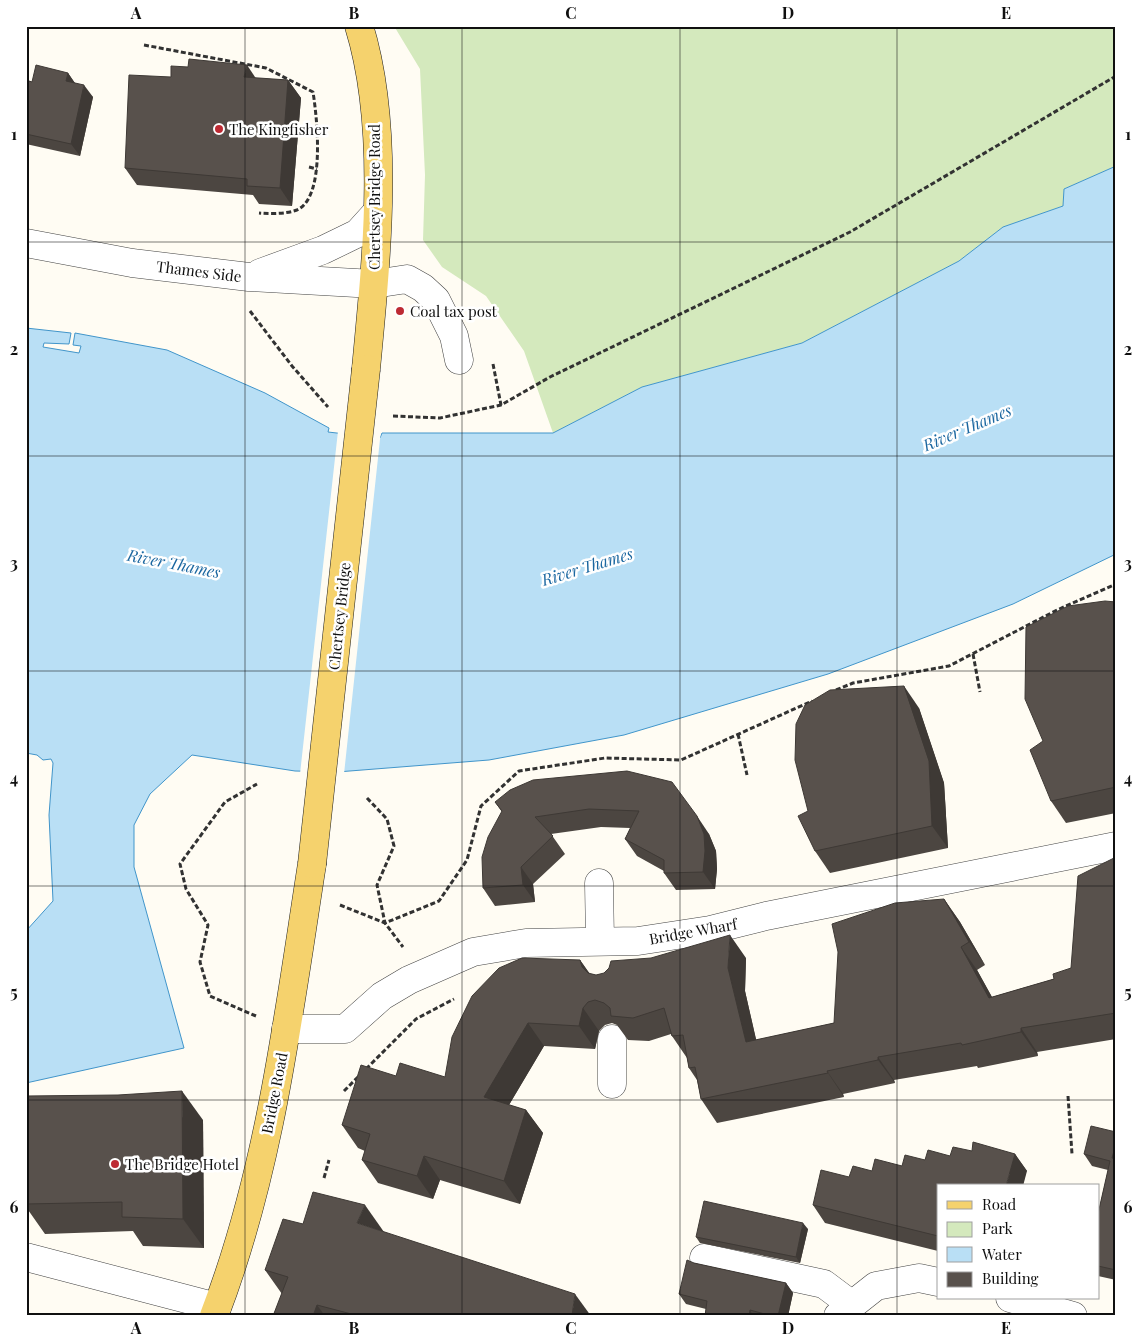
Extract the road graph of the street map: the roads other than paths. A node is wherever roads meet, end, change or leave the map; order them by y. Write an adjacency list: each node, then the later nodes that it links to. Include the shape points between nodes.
1 (359, 26): 2 (main road, Chertsey Bridge Road, via 370,73 376,140)
2 (377, 212): 4 (street, via 358,233 323,250); 5 (main road, Chertsey Bridge Road)
3 (26, 243): 4 (street, Thames Side, via 132,263)
4 (249, 277): 5 (street, Thames Side)
5 (374, 284): 6 (street, Thames Side, via 407,278 423,288 436,300 448,320); 7 (main road, Chertsey Bridge Road)
6 (458, 360)
7 (366, 369): 9 (main road, Chertsey Bridge, bridge)
8 (1116, 846): 11 (street, Bridge Wharf, via 710,930 638,941)
9 (312, 864): 13 (main road, Bridge Road)
10 (599, 883): 11 (street)
11 (606, 941): 12 (street); 13 (street, Bridge Wharf, via 526,943 473,952 409,980 382,996 345,1029)
12 (612, 969)
13 (275, 1024): 21 (main road, Bridge Road, via 276,1097 244,1226)
14 (612, 1039): 15 (street)
15 (612, 1084)
16 (26, 1257): 21 (street)
17 (704, 1258): 20 (street, via 824,1284)
18 (937, 1282): 20 (street, via 920,1278 876,1286)
19 (1017, 1300): 22 (street)
20 (845, 1311)
21 (216, 1312)
22 (1073, 1316)

